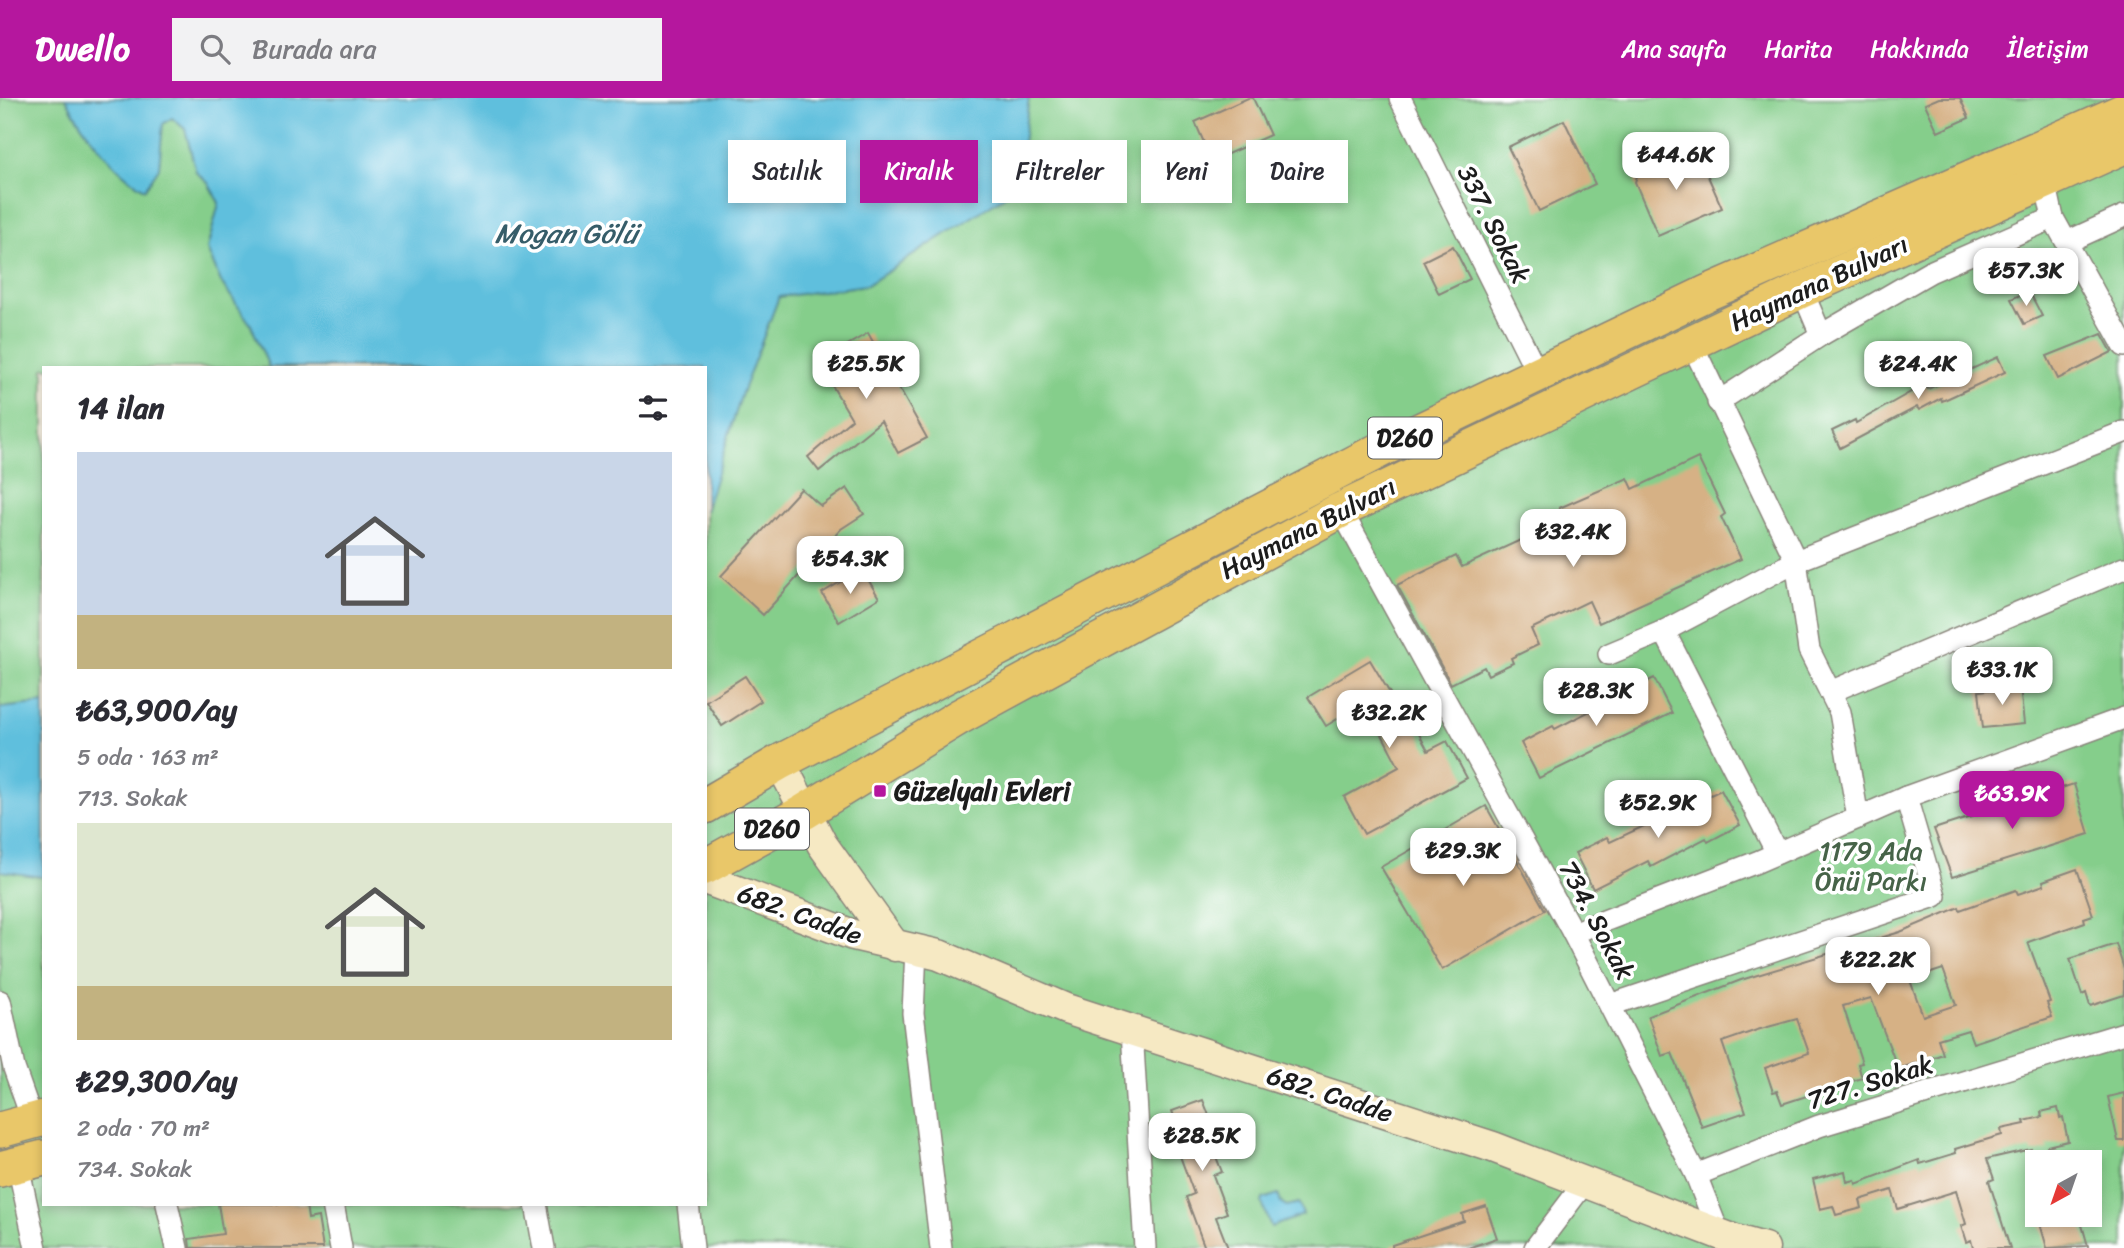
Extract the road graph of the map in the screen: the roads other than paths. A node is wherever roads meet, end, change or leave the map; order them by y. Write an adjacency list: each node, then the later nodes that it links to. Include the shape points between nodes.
1 (1400, 98): 12 (street, 337. Sokak)
2 (2124, 111): 12 (highway, Haymana Bulvarı / D260, via 1707,293)
3 (2124, 146): 4 (highway, Haymana Bulvarı / D260)
4 (2045, 181): 6 (street); 8 (highway, Haymana Bulvarı / D260)
5 (2124, 216): 7 (street)
6 (2053, 218): 7 (street); 9 (street, via 1930,272)
7 (2067, 242): 11 (street)
8 (1802, 290): 9 (street); 10 (highway, Haymana Bulvarı / D260)
9 (1821, 335): 13 (street)
10 (1691, 342): 13 (street); 15 (highway, Haymana Bulvarı / D260)
11 (2124, 345)
12 (1538, 374): 22 (highway, Haymana Bulvarı / D260, via 1382,449)
13 (1718, 402): 16 (street)
14 (2124, 432): 16 (street)
15 (1340, 510): 25 (highway, Haymana Bulvarı / D260, via 959,717); 30 (street, 734. Sokak)
16 (1796, 561): 18 (street); 20 (street, via 1809,650)
17 (2124, 568): 20 (street)
18 (1664, 631): 19 (street); 27 (street)
19 (1609, 654)
20 (1830, 692): 26 (street, via 1840,712)
21 (2124, 718): 23 (street)
22 (780, 762): 24 (highway, Haymana Bulvarı / D260); 25 (main road, 682. Cadde)
23 (1906, 797): 26 (street); 33 (street, via 1935,897)
24 (707, 805)
25 (804, 811): 28 (highway, Haymana Bulvarı / D260); 31 (main road, 682. Cadde, via 847,881)
26 (1858, 818): 27 (street)
27 (1777, 853): 30 (street)
28 (707, 866)
29 (707, 880): 31 (main road, 682. Cadde, via 853,935)
30 (1573, 933): 33 (street, 734. Sokak)
31 (906, 948): 34 (main road, 682. Cadde, via 939,955 1066,1009); 50 (street)
32 (0, 1001): 36 (street)
33 (1610, 1005): 38 (street, 734. Sokak)
34 (1132, 1030): 39 (main road, 682. Cadde, via 1493,1147); 51 (street)
35 (2124, 1033): 38 (street, 727. Sokak, via 1819,1126)
36 (26, 1123)
37 (21, 1164): 45 (street)
38 (1696, 1175): 44 (street)
39 (1585, 1182): 44 (main road, 682. Cadde); 52 (street)
40 (167, 1206): 46 (street)
41 (333, 1206): 47 (street)
42 (536, 1206): 48 (street)
43 (688, 1206): 49 (street)
44 (1705, 1236): 53 (main road, 682. Cadde)
45 (36, 1248)
46 (177, 1248)
47 (341, 1248)
48 (544, 1248)
49 (693, 1248)
50 (941, 1248)
51 (1145, 1248)
52 (1535, 1248)
53 (1764, 1248)

